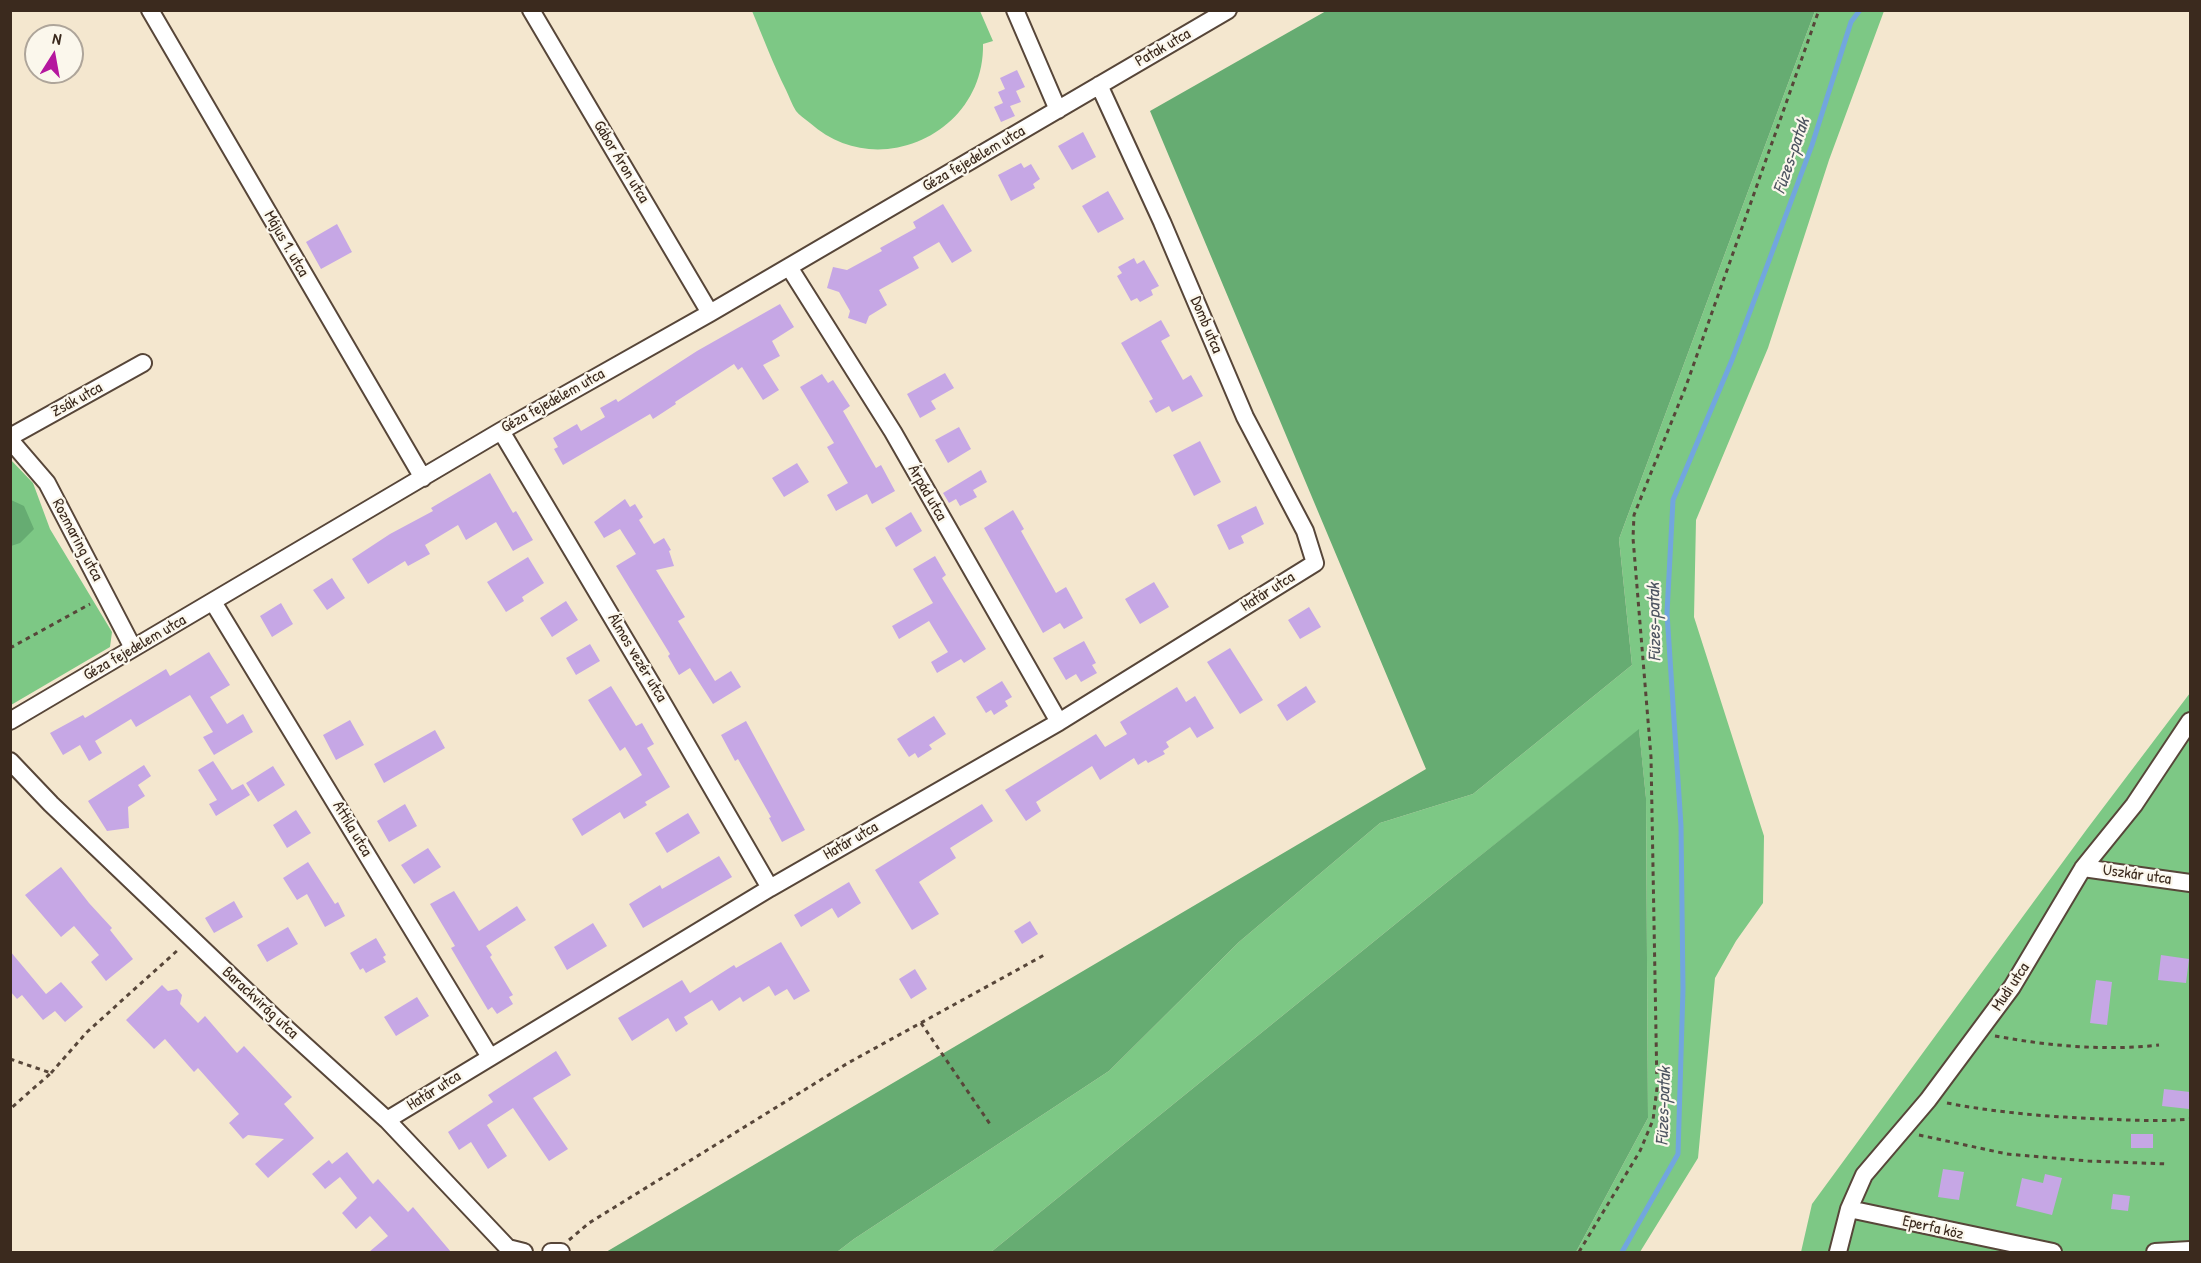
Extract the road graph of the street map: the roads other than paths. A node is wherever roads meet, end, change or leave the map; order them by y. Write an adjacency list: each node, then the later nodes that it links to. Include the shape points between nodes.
1 (150, 10): 12 (street, Május 1. utca)
2 (531, 10): 8 (street, Gábor Áron utca)
3 (1015, 10): 6 (street)
4 (1228, 10): 5 (street, Patak utca)
5 (1099, 85): 6 (street, Géza fejedelem utca); 13 (street, Domb utca, via 1245,417 1305,531)
6 (1058, 110): 7 (street, Géza fejedelem utca)
7 (789, 267): 8 (street, Géza fejedelem utca); 17 (street, Árpád utca, via 892,432)
8 (710, 313): 10 (street, Géza fejedelem utca)
9 (143, 363): 11 (street, Zsák utca)
10 (501, 431): 12 (street, Géza fejedelem utca); 22 (street, Álmos vezér utca)
11 (10, 439): 15 (street, Rozmaring utca, via 47,483)
12 (423, 478): 14 (street, Géza fejedelem utca)
13 (1316, 563): 17 (street, Határ utca)
14 (213, 602): 15 (street, Géza fejedelem utca); 23 (street, Attila utca)
15 (134, 648): 16 (street, Géza fejedelem utca)
16 (10, 722)
17 (1059, 722): 22 (street, Határ utca)
18 (2190, 722): 20 (street, Mudi utca, via 2134,804)
19 (10, 761): 24 (street, Barackvirág utca, via 278,1022)
20 (2083, 868): 21 (street, Uszkár utca); 25 (street, Mudi utca, via 2012,987 1928,1100 1864,1175)
21 (2190, 883)
22 (770, 888): 23 (street, Határ utca)
23 (490, 1057): 24 (street, Határ utca)
24 (387, 1120): 26 (street, Barackvirág utca)
25 (1849, 1209): 31 (street, Mudi utca); 32 (street, Eperfa köz)
26 (516, 1250)
27 (2190, 1250): 33 (street)
28 (551, 1252): 29 (street)
29 (556, 1252): 30 (street)
30 (561, 1252)
31 (1838, 1252)
32 (2053, 1252)
33 (2155, 1252)

